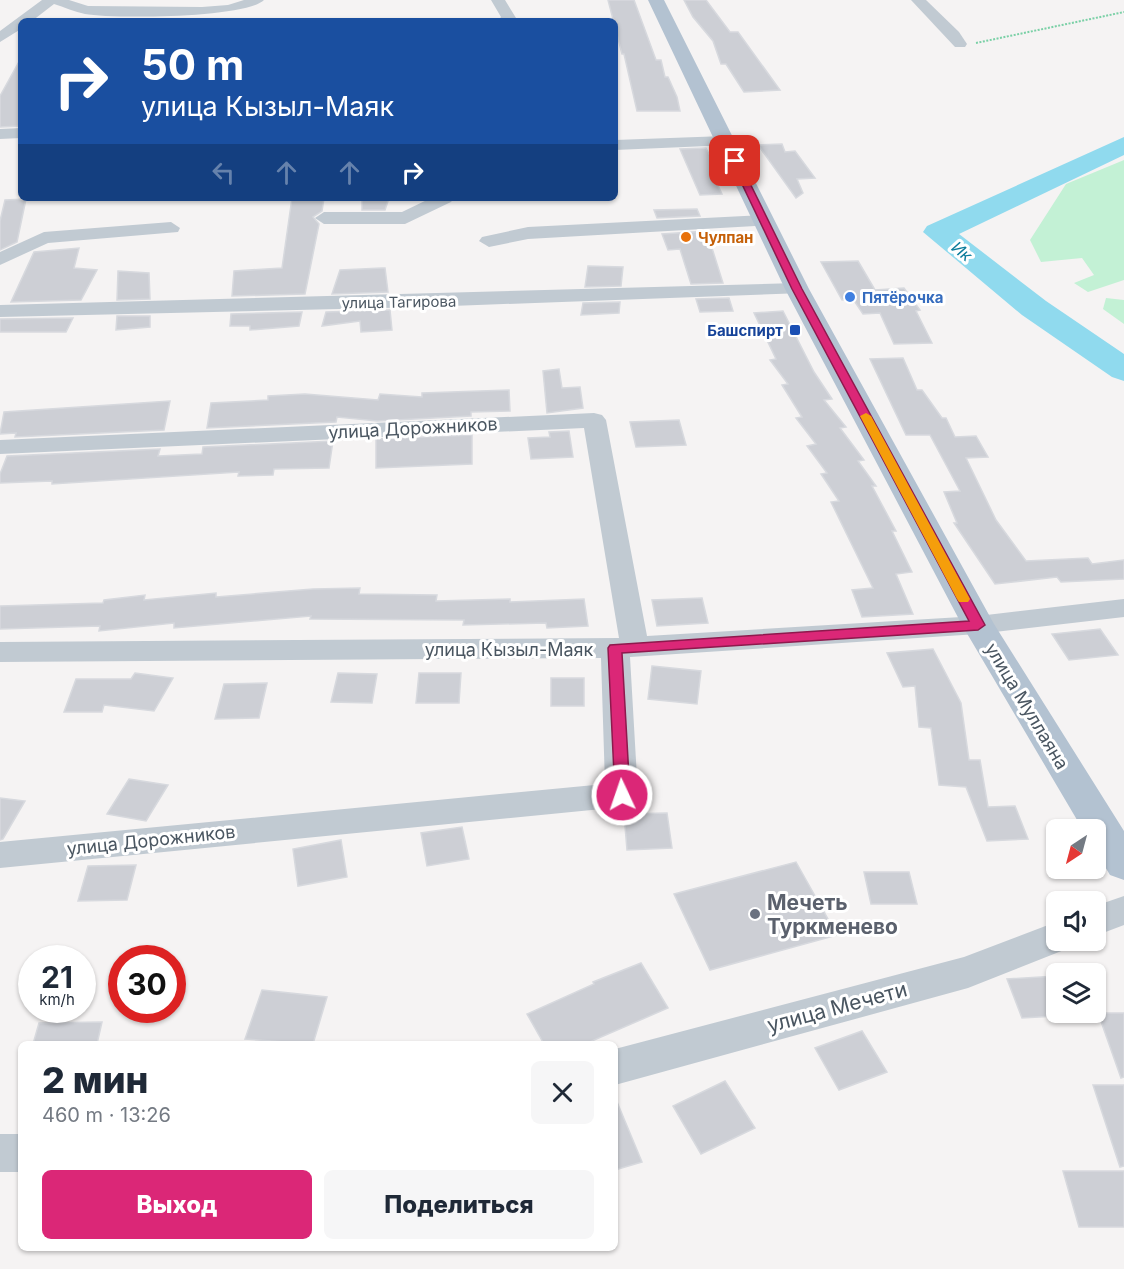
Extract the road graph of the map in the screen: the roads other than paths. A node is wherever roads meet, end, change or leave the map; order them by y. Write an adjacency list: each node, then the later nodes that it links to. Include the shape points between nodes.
1 (53, 0): 7 (street); 8 (street)
2 (256, 0): 3 (street); 7 (street, via 230,9 202,11)
3 (271, 0)
4 (498, 0): 10 (street)
5 (656, 0): 16 (main road, улица Муллаяна)
6 (918, 0): 13 (street)
7 (87, 10): 9 (street)
8 (28, 18)
9 (97, 18)
10 (509, 18)
11 (18, 25): 12 (street)
12 (0, 38)
13 (960, 44)
14 (18, 133): 15 (street)
15 (0, 134)
16 (725, 141): 17 (street); 20 (main road, улица Муллаяна)
17 (618, 145)
18 (439, 201): 19 (street, via 405,218)
19 (324, 218)
20 (765, 221): 22 (street, via 528,233); 24 (main road, улица Муллаяна)
21 (171, 228): 23 (street, via 44,238)
22 (489, 241)
23 (0, 259)
24 (797, 289): 25 (street, улица Тагирова); 28 (main road, улица Муллаяна)
25 (0, 311)
26 (0, 447): 29 (street, улица Дорожников, via 594,420)
27 (1124, 608): 28 (street, улица Кызыл-Маяк)
28 (978, 625): 29 (street, улица Кызыл-Маяк); 32 (main road, улица Муллаяна)
29 (625, 648): 30 (street, улица Кызыл-Маяк); 31 (street, улица Дорожников, via 622,795)
30 (0, 652)
31 (0, 855)
32 (1124, 864)
33 (1124, 910): 34 (street)
34 (1106, 917)
35 (1046, 941): 36 (street, улица Мечети, via 968,972)
36 (618, 1066)
37 (0, 1153): 38 (street)
38 (18, 1153)

